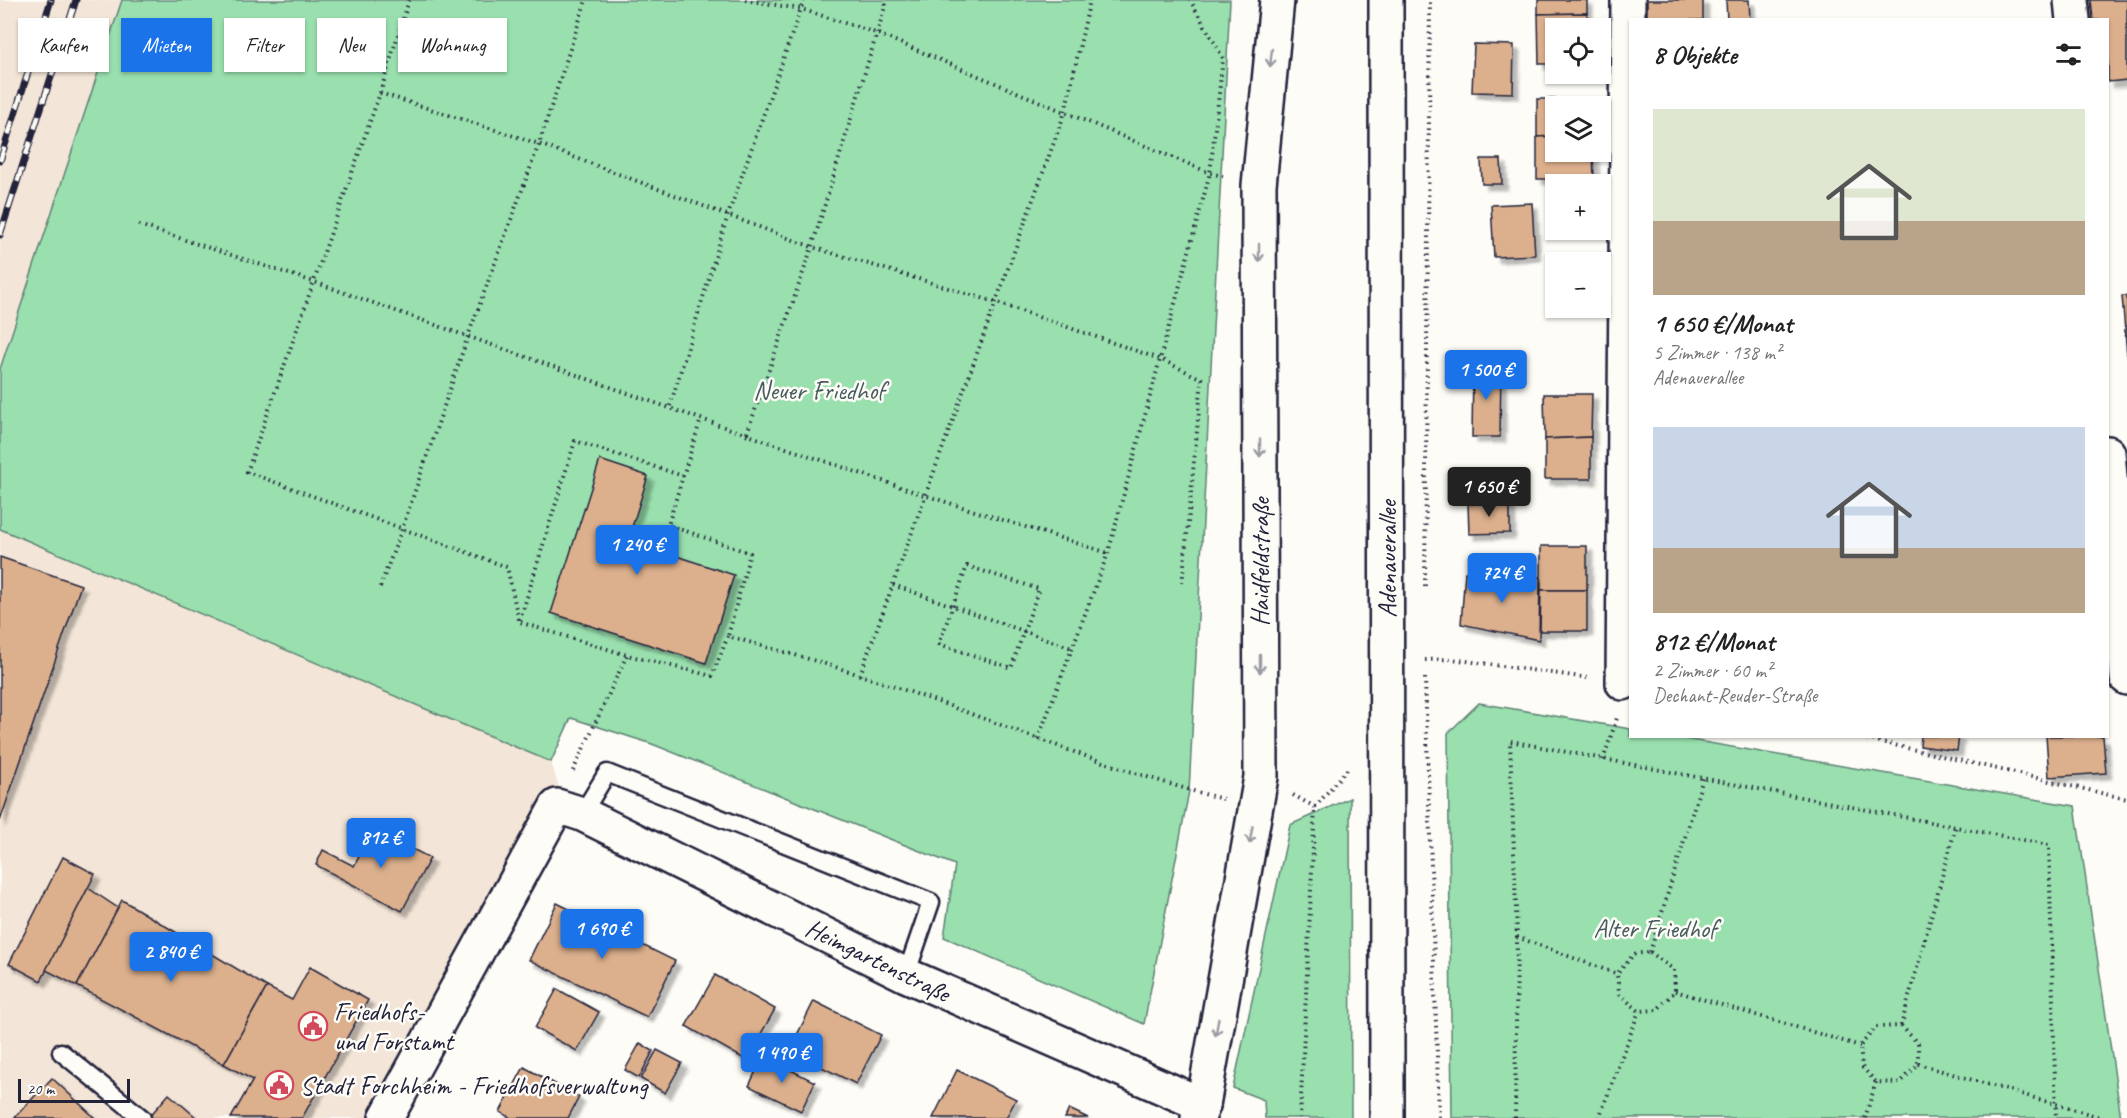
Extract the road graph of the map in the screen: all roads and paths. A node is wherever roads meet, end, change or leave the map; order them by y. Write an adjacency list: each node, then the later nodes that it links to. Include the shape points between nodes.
1 (409, 0): 16 (path)
2 (586, 0): 18 (path)
3 (745, 0): 13 (path)
4 (804, 0): 13 (path)
5 (886, 0): 15 (path)
6 (1090, 0): 17 (path)
7 (1190, 0): 19 (path, via 1223,58)
8 (1277, 0): 20 (street, Haidfeldstraße, one-way to 20)
9 (1386, 0): 74 (street, Adenauerallee)
10 (1430, 0): 40 (path)
11 (1628, 0): 28 (street)
12 (2071, 0): 14 (street)
13 (801, 9): 15 (path); 21 (path)
14 (2073, 18)
15 (876, 33): 17 (path); 23 (path)
16 (380, 93): 18 (path); 24 (path)
17 (1065, 112): 19 (path); 25 (path)
18 (539, 144): 21 (path); 26 (path)
19 (1210, 173): 20 (path); 27 (path)
20 (1259, 185): 54 (street, Haidfeldstraße, one-way to 54)
21 (728, 215): 23 (path); 29 (path)
22 (139, 225): 24 (path)
23 (812, 247): 25 (path); 31 (path)
24 (314, 282): 26 (path); 35 (path, via 247,472)
25 (995, 302): 27 (path); 34 (path)
26 (468, 336): 29 (path); 35 (path)
27 (1160, 359): 36 (path); 38 (path, via 1202,379)
28 (1628, 371): 49 (street)
29 (670, 406): 30 (path)
30 (701, 419): 31 (path); 33 (path)
31 (747, 434): 34 (path)
32 (2109, 465): 48 (street)
33 (683, 476): 42 (path, via 575,441); 44 (path, via 668,525 750,553)
34 (924, 495): 36 (path); 37 (path)
35 (402, 529): 39 (path); 42 (path, via 507,567)
36 (1108, 553): 45 (path)
37 (893, 585): 41 (path); 47 (path)
38 (1182, 585)
39 (380, 587)
40 (1425, 588)
41 (953, 606): 43 (path); 43 (path, via 939,644 1011,668); 43 (path, via 967,566 1039,590)
42 (519, 622): 46 (path)
43 (1023, 631): 45 (path)
44 (728, 636): 46 (path, via 712,676); 47 (path)
45 (1072, 648): 51 (path)
46 (627, 655): 56 (path)
47 (860, 675): 51 (path)
48 (2127, 678)
49 (1623, 683): 52 (path, via 1617,719); 75 (path, via 1452,659 1425,660)
50 (1864, 738): 55 (path)
51 (1038, 739): 54 (path, via 1189,791)
52 (1603, 760): 53 (path); 58 (path, via 1510,741)
53 (1704, 778): 57 (path); 59 (path)
54 (1258, 792): 70 (street, Haidfeldstraße, one-way to 70); 73 (path, via 1315,807)
55 (2127, 799)
56 (570, 810): 61 (street, Heimgartenstraße); 61 (lane, via 607,773 931,902); 72 (street)
57 (1956, 826): 64 (path); 69 (path, via 2049,845)
58 (1517, 937): 60 (path); 76 (path)
59 (1650, 952): 60 (path, via 1634,954); 62 (path, via 1674,970)
60 (1617, 974): 63 (path, via 1619,994)
61 (906, 975): 70 (street, Heimgartenstraße)
62 (1675, 991): 63 (path, via 1657,1010); 65 (path)
63 (1639, 1011): 77 (path)
64 (1901, 1026): 65 (path, via 1876,1027); 67 (path, via 1918,1042)
65 (1860, 1046): 68 (path, via 1862,1067)
66 (61, 1052): 71 (lane)
67 (1918, 1064): 68 (path, via 1900,1083); 69 (path)
68 (1876, 1082): 78 (path)
69 (2055, 1104): 79 (path); 80 (path)
70 (1200, 1111)
71 (142, 1118)
72 (386, 1118)
73 (1300, 1118)
74 (1387, 1118)
75 (1439, 1118)
76 (1515, 1118)
77 (1599, 1118)
78 (1865, 1118)
79 (2054, 1118)
80 (2103, 1118)

